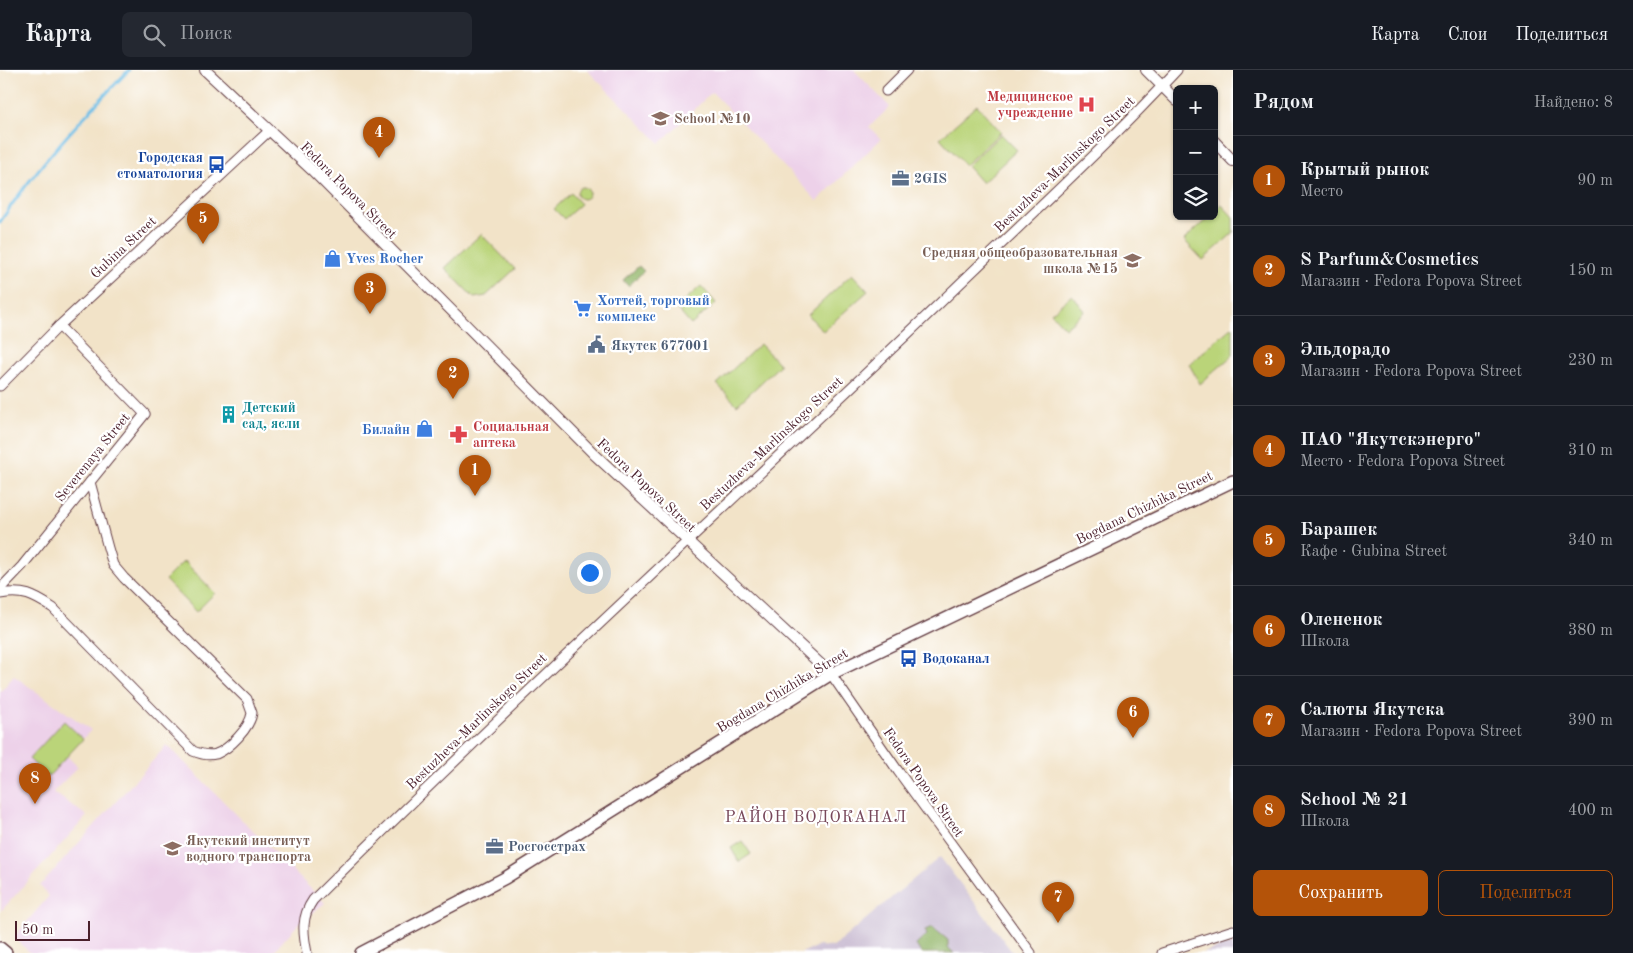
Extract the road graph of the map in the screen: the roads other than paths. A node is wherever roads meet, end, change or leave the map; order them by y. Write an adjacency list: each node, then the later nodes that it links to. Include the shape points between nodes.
1 (205, 70): 8 (street, Fedora Popova Street)
2 (907, 70): 6 (street)
3 (1146, 70): 5 (street)
4 (1177, 70): 5 (street, Bestuzheva-Marlinskogo Street)
5 (1162, 86): 7 (street); 15 (street, Bestuzheva-Marlinskogo Street, via 1020,227)
6 (886, 91)
7 (1173, 97)
8 (269, 131): 11 (street, Gubina Street); 15 (street, Fedora Popova Street, via 312,170 524,386)
9 (1218, 145): 10 (street)
10 (1233, 162)
11 (59, 326): 12 (street, Gubina Street); 14 (street, Severenaya Street, via 145,414)
12 (0, 386)
13 (1233, 481): 18 (main road, Bogdana Chizhika Street)
14 (90, 482): 16 (street, Severenaya Street); 17 (street, via 113,565 247,699 252,714 247,726 214,754 202,755 192,751 53,608 34,596 17,591)
15 (686, 540): 18 (street, Fedora Popova Street); 22 (street, Bestuzheva-Marlinskogo Street, via 313,900 304,921)
16 (0, 589)
17 (0, 594)
18 (831, 674): 23 (main road, Bogdana Chizhika Street, via 505,878); 24 (street, Fedora Popova Street)
19 (1233, 930): 25 (street)
20 (0, 948): 21 (main road)
21 (6, 953)
22 (307, 953)
23 (361, 953)
24 (1031, 953)
25 (1162, 953)

